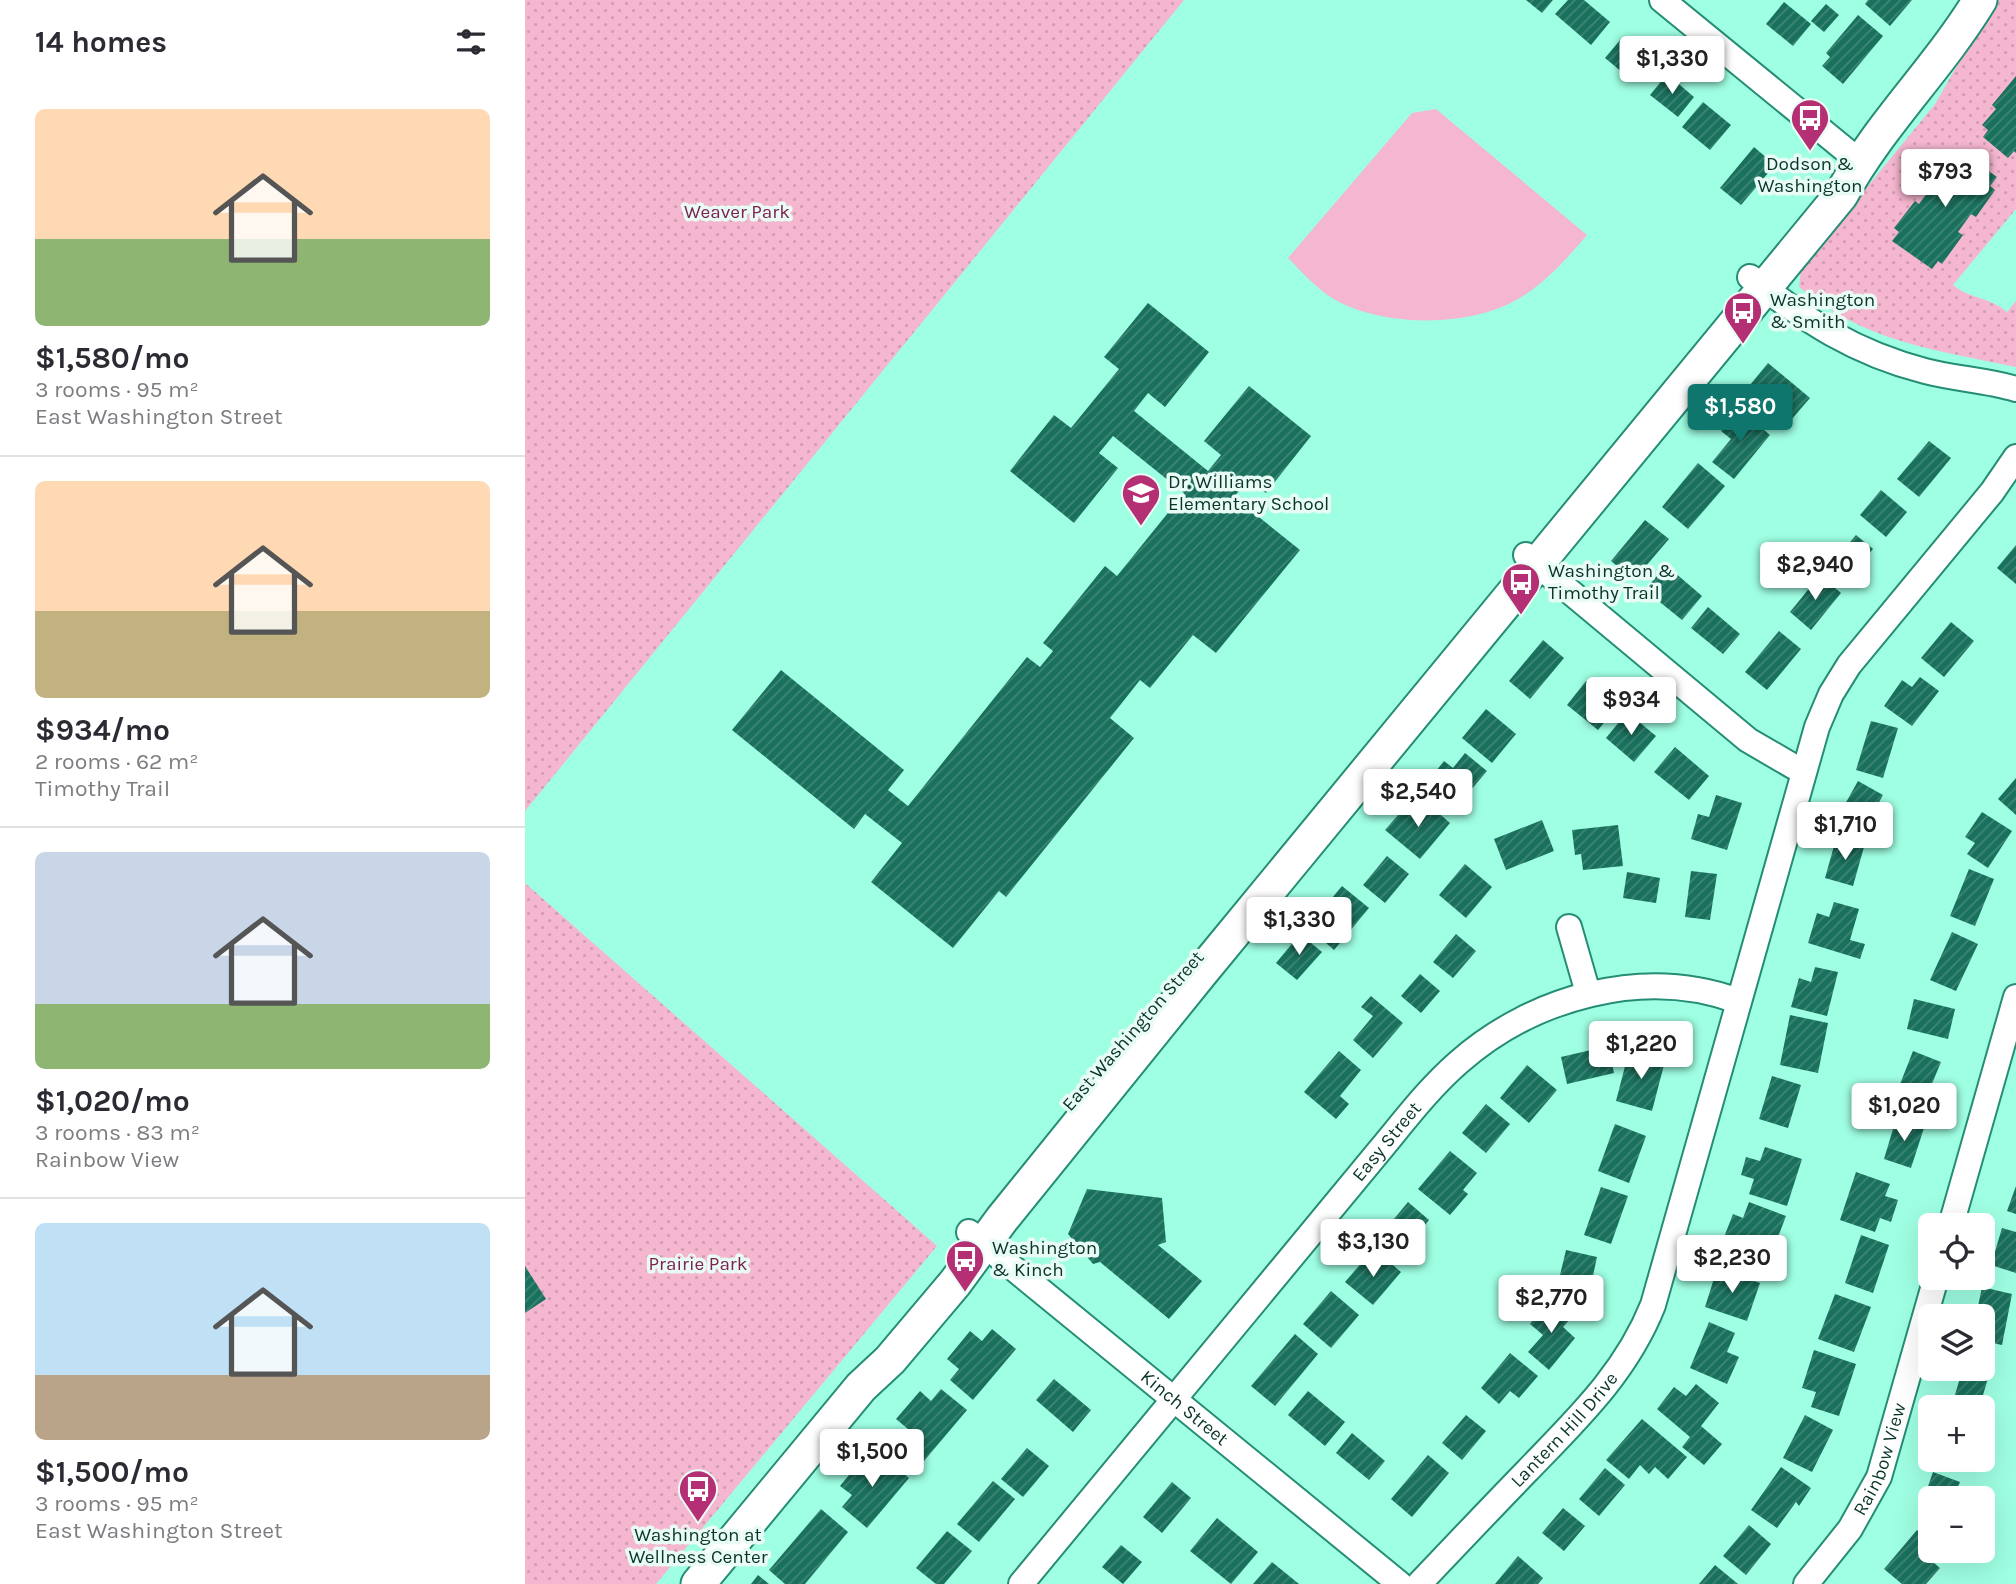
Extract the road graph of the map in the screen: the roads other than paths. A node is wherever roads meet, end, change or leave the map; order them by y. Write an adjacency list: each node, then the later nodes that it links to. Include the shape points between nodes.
1 (1662, 0): 3 (street)
2 (1980, 0): 3 (main road, East Washington Street, via 1930,74)
3 (1859, 161): 4 (main road, East Washington Street, via 1823,186)
4 (1757, 283): 5 (street, via 1816,327 1887,360); 7 (main road, East Washington Street)
5 (2016, 389)
6 (2016, 457): 8 (street, Lantern Hill Drive, via 1849,665 1831,694)
7 (1532, 559): 8 (street, via 1748,740); 14 (main road, East Washington Street, via 1128,1042 1067,1108)
8 (1803, 772): 12 (street, Lantern Hill Drive)
9 (1569, 926): 10 (street)
10 (1588, 993): 12 (street, Easy Street, via 1690,987); 16 (street, Easy Street, via 1496,1034 1438,1081)
11 (2016, 997): 13 (street)
12 (1738, 1001): 21 (street, Lantern Hill Drive, via 1641,1335 1595,1400)
13 (1954, 1213)
14 (976, 1237): 16 (street, Kinch Street); 17 (main road, East Washington Street); 18 (main road, East Washington Street, via 955,1283 861,1387)
15 (1933, 1290): 22 (street, Rainbow View, via 1879,1477 1850,1529)
16 (1174, 1398): 19 (street, Easy Street); 20 (street, Kinch Street)
17 (679, 1584)
18 (698, 1584)
19 (1021, 1584)
20 (1400, 1584)
21 (1419, 1584)
22 (1806, 1584)

